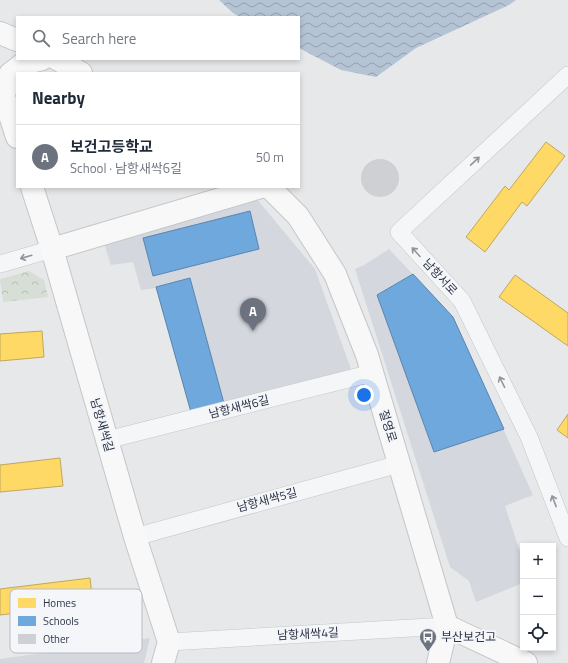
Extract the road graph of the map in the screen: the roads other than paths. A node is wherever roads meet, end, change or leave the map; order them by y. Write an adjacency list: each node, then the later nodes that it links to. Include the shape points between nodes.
1 (0, 33): 2 (street)
2 (16, 40)
3 (38, 60): 7 (street, via 23,64 10,74)
4 (59, 60): 5 (street)
5 (79, 72)
6 (568, 76): 18 (street, 남항서로, one-way to 6, via 529,437 462,301 399,232)
7 (2, 90): 8 (street)
8 (16, 134)
9 (32, 188): 12 (street, 남항새싹길)
10 (258, 188): 12 (street)
11 (270, 188): 14 (street, 절영로, via 298,216 335,274)
12 (52, 249): 13 (street, one-way to 13); 15 (street, 남항새싹길)
13 (0, 264)
14 (372, 373): 15 (street, 남항새싹6길); 16 (street, 절영로)
15 (106, 440): 17 (street, 남항새싹길)
16 (399, 464): 17 (street, 남항새싹5길); 19 (street, 절영로)
17 (135, 537): 20 (street, 남항새싹길)
18 (568, 538)
19 (447, 626): 20 (street, 남항새싹4길); 22 (street); 23 (street)
20 (169, 642): 21 (street)
21 (163, 663)
22 (438, 663)
23 (526, 663)

